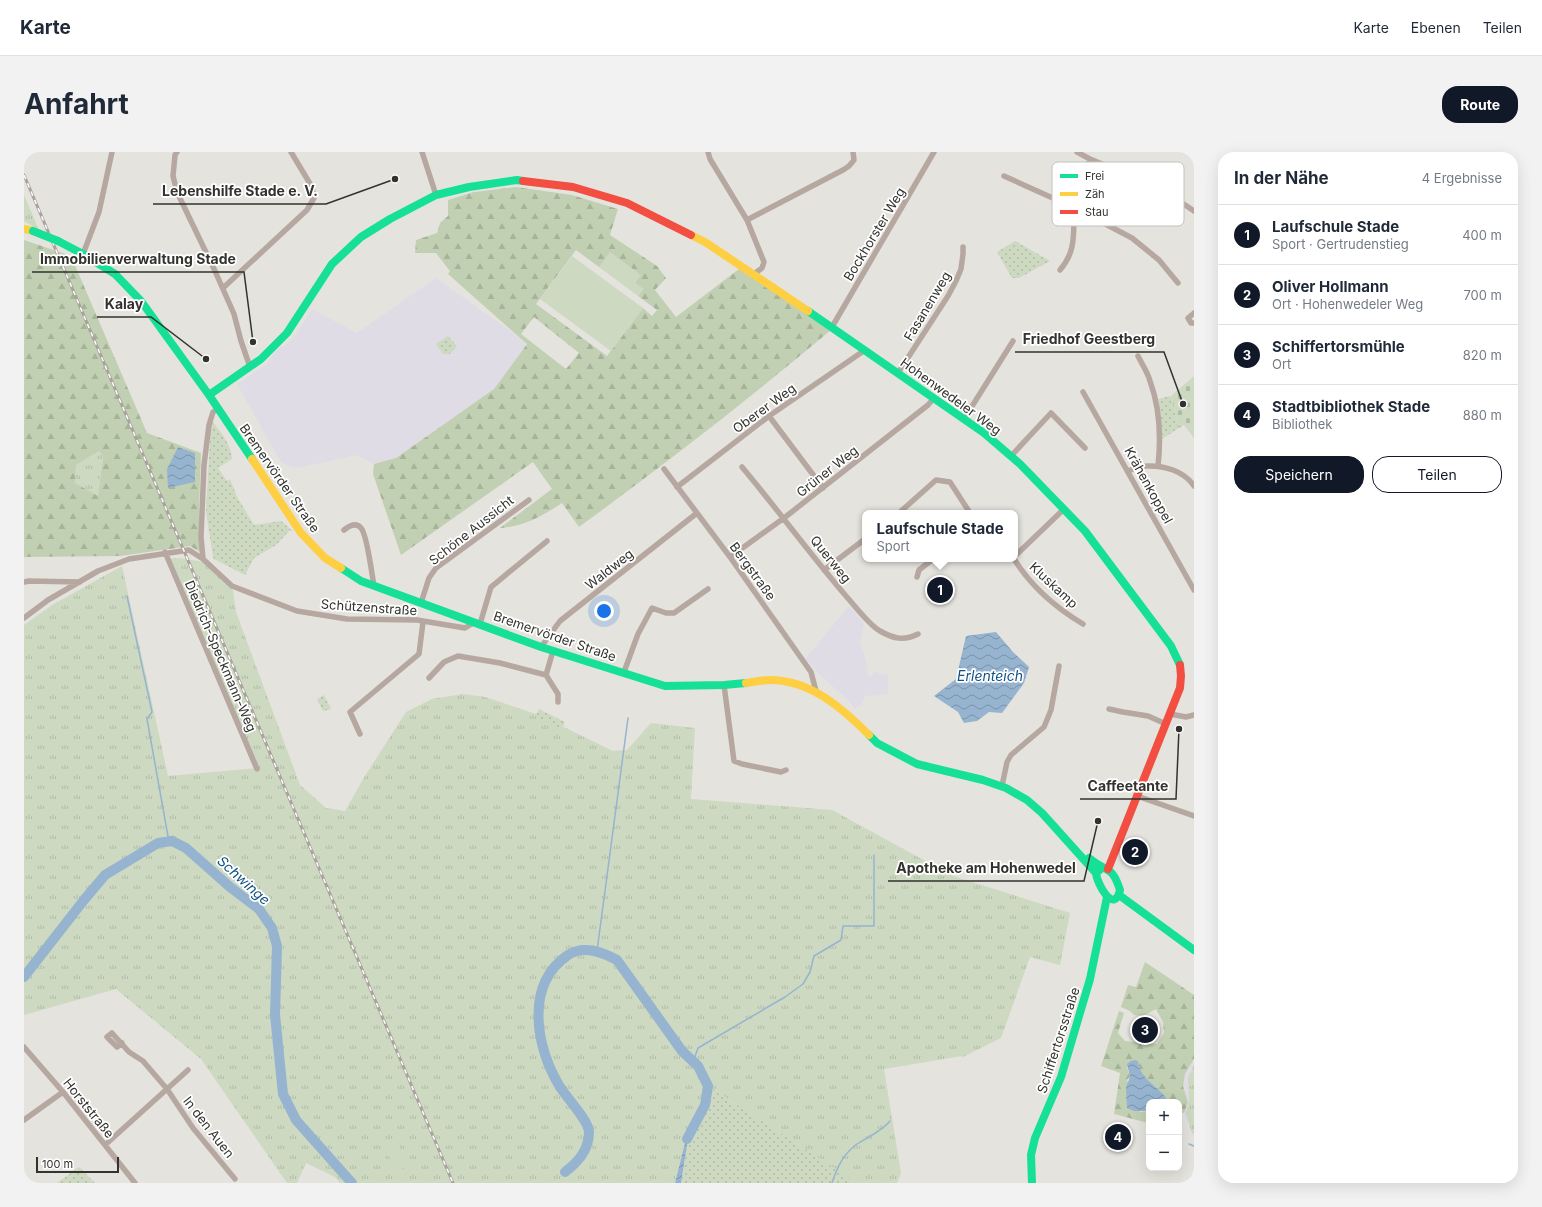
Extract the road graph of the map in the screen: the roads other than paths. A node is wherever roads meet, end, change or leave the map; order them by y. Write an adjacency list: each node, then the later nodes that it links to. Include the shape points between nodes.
1 (112, 152): 22 (street, via 99,212)
2 (178, 152): 26 (street, via 175,155 173,176 177,192)
3 (291, 152): 26 (street, via 312,187 314,198 306,210)
4 (422, 152): 13 (street)
5 (708, 152): 17 (street)
6 (853, 152): 17 (street, via 854,160 843,170)
7 (934, 152): 29 (street, Bockhorster Weg)
8 (1077, 152): 9 (street)
9 (1090, 159): 10 (street); 11 (street)
10 (1089, 162)
11 (1097, 162)
12 (1004, 176): 14 (street)
13 (436, 195): 24 (main road, Hohenwedeler Weg, via 516,180 573,187 627,203 694,236); 33 (main road, Hohenwedeler Weg, via 390,218 361,237 332,264 287,333)
14 (1052, 198)
15 (1184, 205): 16 (street)
16 (1194, 212)
17 (747, 220): 24 (street, via 764,262 762,268)
18 (1074, 226): 23 (street, via 1074,244 1068,261)
19 (1109, 226): 25 (street, via 1132,238 1159,260)
20 (24, 229): 22 (main road, Bremervörder Straße, bridge, via 58,241)
21 (962, 247): 34 (street, Fasanenweg, via 961,269 956,281)
22 (83, 254): 36 (main road, Bremervörder Straße, via 115,274 141,301)
23 (1060, 270)
24 (754, 274): 29 (main road, Hohenwedeler Weg)
25 (1178, 283)
26 (223, 288): 33 (street, via 234,314 240,341)
27 (1194, 313): 28 (street, via 1188,318)
28 (1194, 323)
29 (832, 327): 31 (main road, Hohenwedeler Weg)
30 (1014, 341): 40 (street)
31 (865, 350): 34 (main road, Hohenwedeler Weg); 39 (street, Oberer Weg)
32 (1138, 356): 43 (street, via 1150,380 1155,399 1160,444)
33 (250, 367): 36 (main road, Hohenwedeler Weg)
34 (898, 373): 37 (main road, Hohenwedeler Weg)
35 (1083, 392): 46 (street, Krähenkoppel)
36 (209, 395): 38 (main road, Bremervörder Straße)
37 (934, 398): 40 (main road, Hohenwedeler Weg); 49 (street, Grüner Weg)
38 (215, 411): 62 (street, via 209,425 204,465 201,538); 69 (main road, Bremervörder Straße, via 302,533 325,558 361,581)
39 (769, 416): 48 (street, Oberer Weg); 49 (street)
40 (964, 419): 42 (main road, Hohenwedeler Weg)
41 (1085, 448): 42 (street, via 1051,413)
42 (1011, 456): 51 (main road, Hohenwedeler Weg)
43 (1158, 466): 46 (street, via 1145,466); 47 (street, via 1170,468 1190,480)
44 (742, 467): 55 (street, Querweg)
45 (664, 469): 48 (street, Bergstraße)
46 (1128, 471): 71 (street, Krähenkoppel)
47 (1194, 486)
48 (677, 487): 54 (street, Bergstraße)
49 (823, 488): 55 (street, Grüner Weg)
50 (529, 500): 72 (street, Schöne Aussicht, via 436,568 429,578)
51 (1064, 509): 60 (street); 88 (main road, Hohenwedeler Weg, via 1090,537 1176,655 1182,677)
52 (901, 510): 53 (street, via 936,480 950,482)
53 (968, 510)
54 (697, 513): 61 (street, Bergstraße); 78 (street, Waldweg, via 560,621)
55 (784, 518): 61 (street, Grüner Weg); 65 (street, Querweg)
56 (344, 530): 69 (street, via 351,525 362,528)
57 (547, 540): 75 (street, via 490,587)
58 (862, 541): 65 (street)
59 (165, 552): 62 (street, Schützenstraße, via 188,550); 68 (street, Schützenstraße, via 129,559 98,571); 92 (street, Diedrich-Speckmann-Weg)
60 (1018, 553)
61 (730, 557): 85 (street, Bergstraße, via 811,672)
62 (203, 559): 74 (street, Schützenstraße, via 232,586 296,611 347,619)
63 (930, 562): 66 (street, via 919,570)
64 (1016, 562): 76 (street, Kluskamp, via 1036,587 1063,611)
65 (824, 570): 77 (street, Querweg, via 879,631 898,639)
66 (917, 577)
67 (24, 582): 68 (street)
68 (80, 582): 73 (street, Schützenstraße, via 48,600)
69 (374, 586): 72 (main road, Bremervörder Straße)
70 (708, 589): 81 (street, Bremervörder Straße, via 674,613 652,608 638,634)
71 (1194, 590)
72 (421, 603): 75 (main road, Bremervörder Straße)
73 (24, 618)
74 (424, 622): 75 (street, Schützenstraße, via 465,628); 91 (street, via 419,654 350,712)
75 (478, 623): 78 (main road, Bremervörder Straße)
76 (1083, 624)
77 (918, 634)
78 (541, 647): 79 (main road, Bremervörder Straße)
79 (552, 651): 81 (main road, Bremervörder Straße); 82 (street)
80 (1059, 666): 94 (street, via 1051,710 1044,727 1011,755)
81 (624, 672): 84 (main road, Bremervörder Straße, via 665,686)
82 (546, 675): 83 (street, via 500,662 458,656 444,662); 86 (street, via 558,694)
83 (429, 678)
84 (724, 685): 85 (main road, Bremervörder Straße, via 771,680); 93 (street, via 734,761 781,772)
85 (816, 691): 94 (main road, Bremervörder Straße, via 851,717 877,743 917,764)
86 (558, 702)
87 (1109, 708): 90 (street, via 1148,716)
88 (1170, 714): 89 (street, via 1186,717); 90 (main road, Hohenwedeler Weg)
89 (1194, 715)
90 (1166, 724): 95 (main road, Hohenwedeler Weg)
91 (360, 734)
92 (257, 769)
93 (786, 770)
94 (1002, 786): 97 (main road, Bremervörder Straße, via 1027,800)
95 (1137, 796): 96 (street); 98 (main road, Hohenwedeler Weg)
96 (1194, 816)
97 (1075, 849): 98 (main road, Bremervörder Straße); 100 (main road, via 1100,893)
98 (1102, 870): 99 (main road, via 1097,881); 99 (main road, via 1112,873 1119,886)
99 (1113, 897): 100 (main road, Schiffertorsstraße); 101 (main road, via 1158,924)
100 (1101, 925): 111 (main road, Schiffertorsstraße, via 1090,979 1061,1077 1035,1138 1031,1155)
101 (1194, 950)
102 (122, 1043): 105 (street, In den Auen, via 129,1052 143,1061)
103 (24, 1047): 106 (street, Horststraße)
104 (188, 1070): 105 (street)
105 (167, 1089): 108 (street); 109 (street, In den Auen, via 193,1128)
106 (63, 1092): 107 (street); 108 (street, Horststraße)
107 (24, 1120)
108 (105, 1145): 110 (street, Horststraße)
109 (235, 1179)
110 (135, 1183)
111 (1032, 1183)

